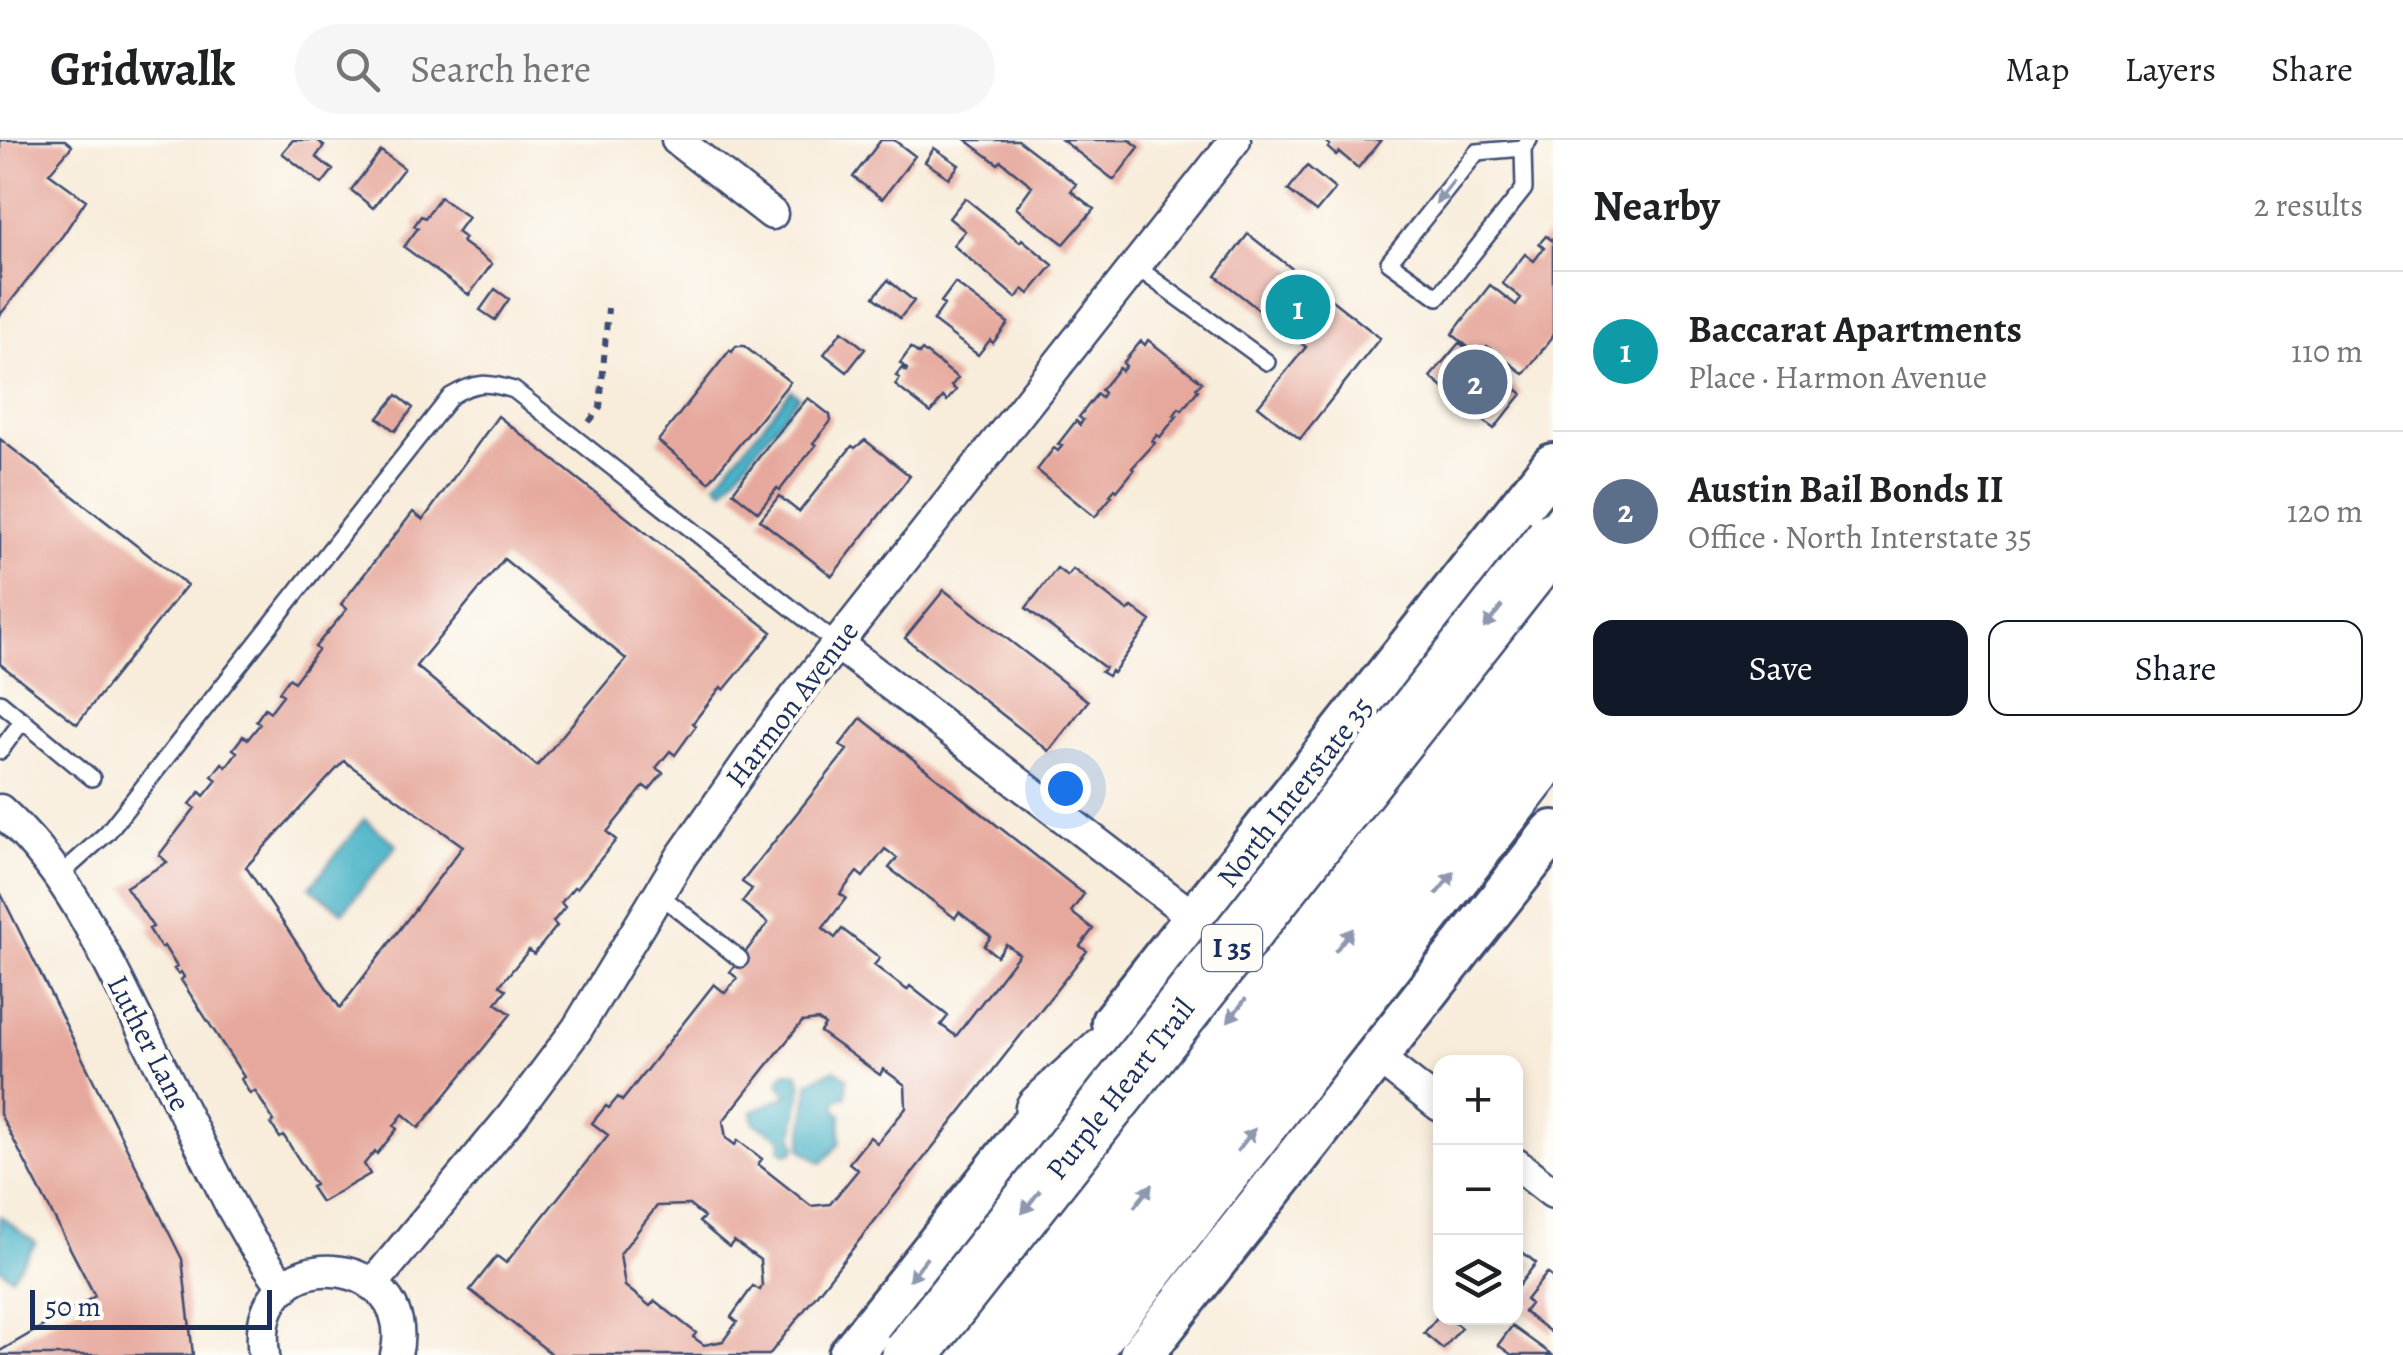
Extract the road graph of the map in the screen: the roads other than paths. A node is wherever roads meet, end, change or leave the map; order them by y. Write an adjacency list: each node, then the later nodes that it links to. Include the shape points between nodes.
1 (677, 140): 4 (street)
2 (1235, 140): 5 (street, Harmon Avenue)
3 (1526, 144): 3 (lane, one-way to 3, via 1477,152 1389,262 1438,297 1524,189)
4 (772, 214)
5 (1135, 266): 6 (lane); 10 (street, Harmon Avenue)
6 (1267, 362)
7 (1553, 465): 22 (main road, North Interstate 35)
8 (1553, 540): 34 (highway, Purple Heart Trail / I 35, one-way to 34, bridge)
9 (1553, 608): 14 (highway, Purple Heart Trail / I 35)
10 (836, 643): 20 (lane, via 514,390 468,386 452,396 107,832); 21 (street, Harmon Avenue); 22 (street)
11 (1553, 672): 36 (highway, one-way to 11)
12 (0, 702): 13 (lane)
13 (23, 720): 16 (lane); 17 (lane)
14 (1448, 741): 26 (highway); 35 (highway, Purple Heart Trail / I 35, one-way to 35)
15 (1553, 745): 37 (highway, one-way to 15)
16 (0, 752)
17 (92, 778)
18 (0, 810): 20 (street, Luther Lane)
19 (1553, 832): 24 (main road)
20 (59, 876): 30 (street, Luther Lane, via 83,910 230,1204)
21 (660, 894): 23 (lane); 29 (street, Harmon Avenue, via 556,1058)
22 (1195, 918): 26 (main road, North Interstate 35)
23 (740, 960)
24 (1377, 1057): 25 (street); 38 (main road)
25 (1433, 1101)
26 (1043, 1110): 33 (main road, North Interstate 35, one-way to 33)
27 (1523, 1169): 28 (street)
28 (1553, 1193)
29 (372, 1284): 30 (street, via 340,1270 318,1270); 32 (street, via 392,1307)
30 (284, 1288): 31 (street, via 268,1308)
31 (264, 1355)
32 (396, 1355)
33 (850, 1355)
34 (910, 1355)
35 (965, 1355)
36 (1018, 1355)
37 (1079, 1355)
38 (1141, 1355)

